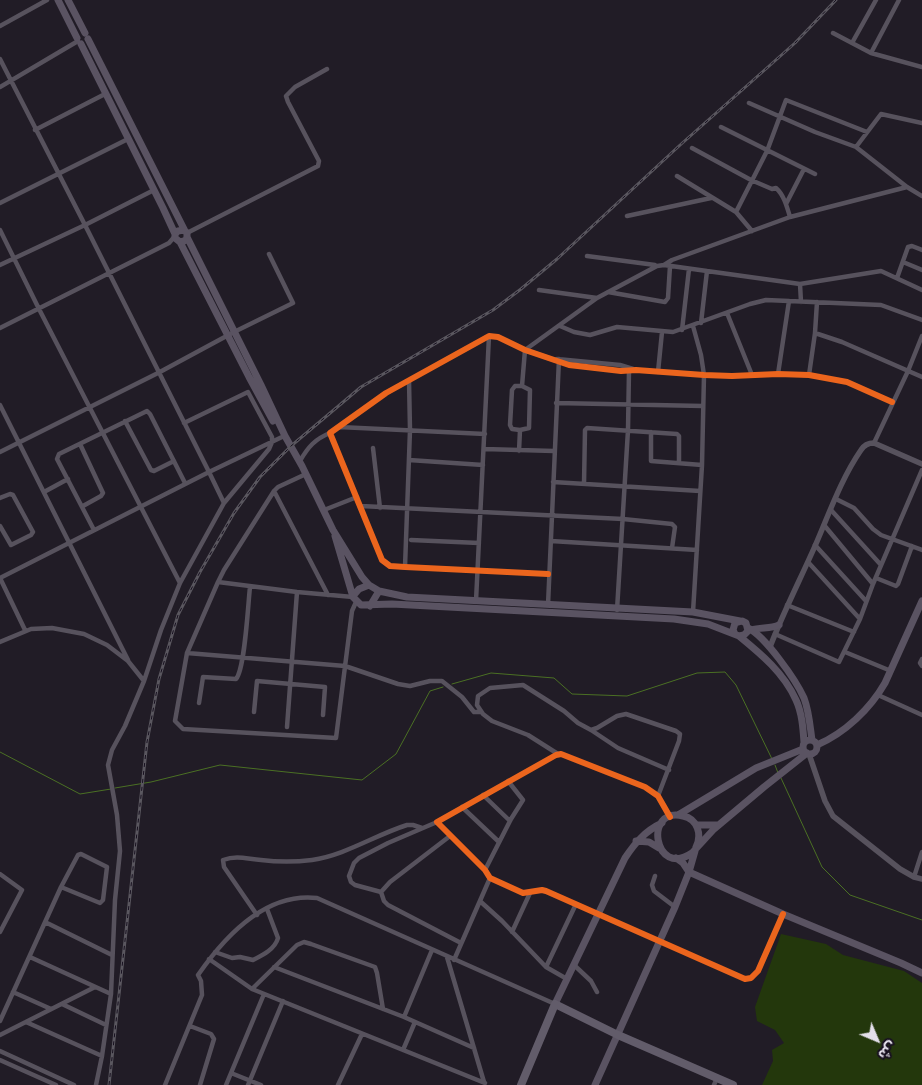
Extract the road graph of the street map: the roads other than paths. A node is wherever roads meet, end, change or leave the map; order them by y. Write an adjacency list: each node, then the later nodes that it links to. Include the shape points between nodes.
1 (47, 0): 6 (street)
2 (58, 0): 9 (main road)
3 (68, 0): 8 (main road)
4 (876, 0): 10 (street)
5 (899, 0): 11 (street)
6 (0, 26)
7 (833, 33): 10 (street)
8 (86, 36): 9 (main road, via 85,43); 45 (main road)
9 (78, 41): 15 (street); 17 (main road)
10 (852, 43): 11 (street)
11 (870, 53): 13 (street)
12 (0, 59): 15 (street)
13 (922, 67)
14 (327, 69): 45 (street, via 295,87 286,96 320,161 318,166)
15 (11, 80): 16 (street); 22 (street)
16 (0, 87)
17 (105, 94): 22 (street); 24 (main road)
18 (749, 104): 19 (street)
19 (779, 116): 23 (street, via 786,100); 25 (street); 27 (street)
20 (922, 123): 23 (street, via 882,113)
21 (722, 127): 27 (street)
22 (36, 130): 29 (street)
23 (867, 132): 25 (street)
24 (128, 139): 29 (street); 34 (main road)
25 (856, 147): 33 (street)
26 (692, 148): 32 (street)
27 (767, 150): 28 (street); 32 (street)
28 (804, 168): 30 (street); 38 (street)
29 (58, 174): 37 (street); 42 (street)
30 (815, 174)
31 (677, 176): 36 (street)
32 (751, 180): 38 (street, via 776,188); 39 (street)
33 (907, 187): 35 (street); 41 (street)
34 (154, 190): 42 (street); 46 (main road)
35 (922, 196)
36 (711, 198): 39 (street); 40 (street)
37 (0, 203)
38 (786, 204): 41 (street)
39 (736, 212): 44 (street)
40 (627, 216)
41 (790, 217): 44 (street)
42 (85, 225): 50 (street); 59 (street)
43 (0, 230): 50 (street)
44 (752, 231): 52 (street)
45 (187, 234): 46 (main road, via 184,241); 46 (main road, via 180,230); 79 (main road)
46 (177, 238): 59 (street); 79 (main road)
47 (922, 250): 51 (street, via 910,246)
48 (269, 254): 79 (street, via 293,303)
49 (587, 256): 54 (street)
50 (14, 258): 53 (street); 69 (street)
51 (903, 262): 57 (street); 60 (street)
52 (664, 264): 54 (street); 55 (street)
53 (0, 265)
54 (657, 266): 64 (street)
55 (670, 266): 56 (street); 64 (street, via 665,302)
56 (689, 269): 58 (street); 76 (street)
57 (922, 270)
58 (707, 271): 61 (street); 72 (street)
59 (108, 273): 69 (street); 87 (street)
60 (897, 278): 61 (street, via 878,271); 63 (street)
61 (800, 284): 67 (street)
62 (539, 290): 65 (street)
63 (922, 290)
64 (608, 292): 65 (street)
65 (597, 298): 73 (street)
66 (789, 301): 67 (street); 70 (street, via 760,301); 88 (street)
67 (801, 302): 68 (street)
68 (817, 302): 71 (street, via 881,305); 78 (street)
69 (39, 309): 75 (street); 101 (street)
70 (727, 313): 72 (street); 90 (street)
71 (922, 320)
72 (701, 323): 74 (street)
73 (560, 326): 77 (street, via 590,335 617,327); 82 (street)
74 (693, 326): 76 (street); 89 (street)
75 (0, 328)
76 (682, 330): 77 (street)
77 (662, 332): 86 (street)
78 (815, 333): 85 (street); 91 (street)
79 (231, 334): 87 (street); 95 (main road)
80 (489, 336): 82 (street); 93 (street); 112 (street)
81 (922, 336): 85 (street)
82 (525, 350): 83 (street); 94 (street)
83 (559, 360): 84 (street, via 569,365); 98 (street)
84 (629, 370): 86 (street); 100 (street)
85 (908, 371): 92 (street); 97 (street)
86 (658, 372): 89 (street)
87 (158, 373): 101 (street); 104 (street)
88 (778, 374): 90 (street); 91 (street)
89 (704, 375): 90 (street); 102 (street)
90 (752, 375)
91 (809, 375): 97 (street, via 847,382)
92 (922, 377)
93 (409, 380): 105 (street); 106 (street)
94 (522, 386): 107 (street, via 530,390 529,429); 107 (street, via 515,386 512,390 510,425)
95 (258, 387): 96 (street); 113 (main road); 125 (main road)
96 (248, 392): 104 (street); 115 (street)
97 (892, 402): 116 (street)
98 (556, 403): 100 (street); 121 (street)
99 (0, 405): 114 (street)
100 (629, 405): 102 (street); 108 (street)
101 (90, 406): 109 (street); 114 (street)
102 (703, 406): 129 (street)
103 (125, 421): 109 (street); 124 (street, via 151,470); 124 (street, via 149,412)
104 (184, 423): 131 (street)
105 (338, 427): 106 (street); 111 (street)
106 (410, 430): 112 (street); 123 (street)
107 (520, 430): 120 (street)
108 (628, 430): 110 (street); 136 (street, via 586,428); 137 (street)
109 (103, 432): 117 (street); 147 (street)
110 (651, 432): 126 (street, via 679,435); 126 (street, via 651,461)
111 (330, 433): 125 (street, via 312,443); 143 (street)
112 (485, 434): 119 (street)
113 (282, 437): 115 (street); 132 (main road, via 296,464)
114 (19, 442): 122 (street); 141 (street)
115 (272, 442): 131 (street); 145 (street)
116 (874, 443): 127 (street); 144 (street, via 861,450)
117 (80, 444): 133 (street, via 56,456); 146 (street, via 103,492)
118 (373, 448): 149 (street)
119 (484, 449): 120 (street); 128 (street)
120 (519, 451): 121 (street)
121 (554, 451): 134 (street)
122 (0, 452)
123 (409, 460): 128 (street); 150 (street)
124 (174, 461): 135 (street)
125 (300, 461): 132 (main road)
126 (679, 463): 129 (street)
127 (922, 464)
128 (484, 465): 153 (street)
129 (702, 465): 140 (street)
130 (922, 470): 161 (street)
131 (209, 472): 135 (street); 145 (street)
132 (306, 474): 139 (street); 151 (main road)
133 (68, 479): 141 (street); 146 (street)
134 (553, 482): 136 (street); 154 (street)
135 (185, 483): 147 (street)
136 (584, 484): 137 (street)
137 (623, 486): 140 (street); 155 (street)
138 (0, 491): 142 (street)
139 (274, 491): 178 (street); 185 (street)
140 (700, 491): 169 (street)
141 (44, 492): 163 (street)
142 (1, 497): 156 (street, via 13,495 33,532 10,545)
143 (357, 497): 148 (street); 151 (street)
144 (836, 498): 152 (street); 161 (street, via 854,508 885,538)
145 (224, 503): 179 (street)
146 (83, 506): 158 (street)
147 (141, 506): 158 (street); 179 (street)
148 (361, 506): 149 (street); 173 (street, via 382,560 390,566)
149 (380, 508): 150 (street)
150 (407, 508): 153 (street); 173 (street)
151 (324, 510): 159 (main road)
152 (831, 510): 157 (street); 172 (street)
153 (480, 512): 154 (street); 164 (street)
154 (552, 516): 155 (street); 162 (street)
155 (623, 519): 166 (street); 168 (street, via 673,524)
156 (0, 526)
157 (824, 526): 165 (street); 180 (street)
158 (94, 530): 163 (street)
159 (333, 530): 181 (main road); 186 (main road)
160 (411, 540): 164 (street)
161 (893, 540): 167 (street); 172 (street)
162 (551, 541): 166 (street); 175 (street)
163 (70, 543): 176 (street); 210 (street)
164 (479, 544): 174 (street)
165 (815, 545): 171 (street); 188 (street)
166 (621, 546): 168 (street); 193 (street)
167 (912, 546): 170 (street); 177 (street, via 896,586)
168 (672, 548): 169 (street)
169 (696, 550): 194 (street)
170 (922, 550)
171 (808, 562): 191 (street); 195 (street)
172 (881, 565): 177 (street)
173 (405, 567): 174 (street)
174 (478, 571): 175 (street); 187 (street)
175 (548, 574): 190 (street)
176 (0, 578): 199 (street)
177 (876, 578): 180 (street)
178 (218, 582): 182 (street); 206 (street)
179 (180, 583): 214 (street)
180 (873, 584): 188 (street)
181 (369, 585): 183 (main road); 186 (main road, via 359,589)
182 (250, 586): 184 (street); 207 (street)
183 (380, 591): 187 (main road, via 407,597); 192 (main road)
184 (297, 592): 185 (street); 209 (street)
185 (328, 595): 186 (street)
186 (354, 598): 192 (main road, via 361,605); 211 (street)
187 (476, 601): 190 (main road)
188 (866, 601): 195 (street)
189 (922, 602): 213 (main road)
190 (548, 605): 193 (main road)
191 (787, 605): 197 (street); 200 (street)
192 (370, 606): 193 (main road, via 392,604)
193 (617, 612): 194 (main road); 202 (main road, via 696,621)
194 (692, 612): 196 (main road)
195 (860, 619): 200 (street)
196 (740, 621): 198 (main road); 202 (main road, via 733,627)
197 (779, 625): 198 (main road); 201 (street)
198 (750, 629): 202 (main road); 204 (main road)
199 (25, 630): 203 (street); 210 (street, via 52,628 84,634)
200 (854, 632): 205 (street)
201 (775, 634): 204 (street); 205 (street, via 837,662)
202 (737, 635): 225 (main road, via 771,664 797,700)
203 (0, 642)
204 (770, 648): 224 (main road, via 797,685 808,712)
205 (845, 652): 213 (street)
206 (187, 653): 207 (street); 211 (street, via 175,721 183,729 336,738)
207 (242, 658): 209 (street); 217 (street, via 236,679 203,677)
208 (922, 659): 212 (street)
209 (291, 661): 211 (street); 215 (street)
210 (128, 662): 214 (street)
211 (345, 666): 219 (street, via 410,686 442,681 474,712)
212 (922, 666)
213 (891, 671): 216 (main road)
214 (144, 681): 271 (street, via 109,758 108,774 120,832)
215 (290, 684): 218 (street, via 257,681); 220 (street, via 325,686); 222 (street)
216 (878, 695): 221 (street); 224 (main road, via 850,724 827,741)
217 (199, 703)
218 (254, 712)
219 (481, 712): 223 (street, via 476,702 480,694 490,688 523,684); 226 (street, via 492,721 528,735)
220 (323, 715)
221 (922, 715)
222 (287, 727)
223 (591, 730): 227 (street, via 618,748); 227 (street, via 626,714 680,734)
224 (814, 743): 225 (main road, via 808,740); 225 (main road, via 815,751)
225 (806, 750): 232 (main road, via 756,768); 238 (main road, via 799,760); 251 (street, via 832,816 895,866)
226 (558, 754): 228 (street); 230 (street, via 645,787)
227 (669, 770): 230 (street)
228 (508, 782): 229 (street); 234 (street, via 523,800)
229 (483, 795): 231 (street); 234 (street)
230 (658, 796): 233 (street)
231 (462, 807): 235 (street); 242 (street)
232 (678, 815): 233 (main road); 237 (main road)
233 (670, 817): 236 (main road)
234 (510, 821): 242 (street)
235 (437, 822): 239 (street); 240 (street)
236 (662, 823): 241 (main road); 244 (main road, via 657,836)
237 (696, 825): 238 (main road); 243 (main road, via 699,839)
238 (718, 825): 243 (main road)
239 (422, 828): 255 (street, via 354,863 349,876 351,882); 263 (street, via 407,825 350,849 312,860 232,857 224,860 224,867)
240 (450, 836): 247 (street); 255 (street)
241 (636, 841): 244 (main road, via 649,842); 261 (main road)
242 (499, 842): 247 (street)
243 (696, 848): 246 (main road, via 688,855); 248 (main road)
244 (661, 849): 246 (main road)
245 (922, 852): 251 (street)
246 (676, 858): 248 (main road)
247 (485, 870): 252 (street)
248 (689, 872): 259 (main road); 262 (main road)
249 (0, 874): 265 (street, via 22,890)
250 (655, 876): 259 (street, via 654,891)
251 (914, 877): 253 (street)
252 (490, 878): 256 (street); 257 (street)
253 (922, 879)
254 (61, 887): 254 (street, via 100,902 106,866 80,854); 264 (street)
255 (381, 892): 268 (street, via 388,905)
256 (530, 893): 258 (street, via 542,890); 266 (street)
257 (481, 902): 266 (street); 268 (street)
258 (576, 904): 261 (street); 278 (street)
259 (675, 907): 267 (main road)
260 (267, 909): 263 (street); 269 (street, via 287,899 317,898); 270 (street, via 278,938 272,948 253,960)
261 (598, 913): 267 (street); 276 (main road)
262 (783, 914): 267 (street, via 758,971 751,978 745,979); 279 (main road)
263 (257, 915): 270 (street, via 237,928)
264 (45, 922): 271 (street); 272 (street)
265 (0, 932)
266 (512, 932): 278 (street)
267 (659, 942): 300 (main road)
268 (462, 943): 275 (street)
269 (432, 950): 273 (street); 292 (street)
270 (215, 952): 274 (street)
271 (112, 955): 285 (street)
272 (30, 957): 281 (street); 283 (street)
273 (447, 957): 275 (street); 301 (street)
274 (209, 959): 282 (street); 297 (street, via 198,975 202,995)
275 (454, 960): 289 (street)
276 (574, 965): 280 (main road); 284 (street, via 591,981)
277 (274, 967): 282 (street); 291 (street); 291 (street, via 304,942 370,965 376,969)
278 (546, 967): 280 (street)
279 (922, 973)
280 (567, 979): 289 (main road)
281 (95, 987): 285 (street); 288 (street)
282 (252, 989): 286 (street)
283 (13, 992): 290 (street); 293 (street)
284 (597, 992)
285 (110, 994): 296 (street)
286 (264, 994): 287 (street); 306 (street)
287 (283, 1002): 299 (street); 308 (street)
288 (62, 1004): 290 (street); 296 (street)
289 (555, 1004): 300 (main road); 318 (main road)
290 (51, 1009): 294 (street)
291 (383, 1009): 292 (street)
292 (404, 1017): 295 (street)
293 (0, 1021)
294 (26, 1022): 298 (street); 304 (street)
295 (415, 1022): 301 (street); 303 (street)
296 (106, 1025): 304 (street)
297 (190, 1026): 313 (street); 314 (street, via 212,1034 214,1039)
298 (0, 1034)
299 (362, 1034): 303 (street); 317 (street)
300 (618, 1035): 307 (main road); 319 (main road)
301 (474, 1048): 309 (street)
302 (0, 1050): 311 (street)
303 (403, 1050): 309 (street)
304 (102, 1056): 312 (street)
305 (0, 1060): 310 (street)
306 (231, 1073): 308 (street); 315 (street)
307 (715, 1081): 320 (main road)
308 (249, 1083): 316 (street)
309 (485, 1084)
310 (56, 1085)
311 (74, 1085)
312 (96, 1085)
313 (165, 1085)
314 (200, 1085)
315 (226, 1085)
316 (260, 1085)
317 (338, 1085)
318 (521, 1085)
319 (595, 1085)
320 (733, 1085)

